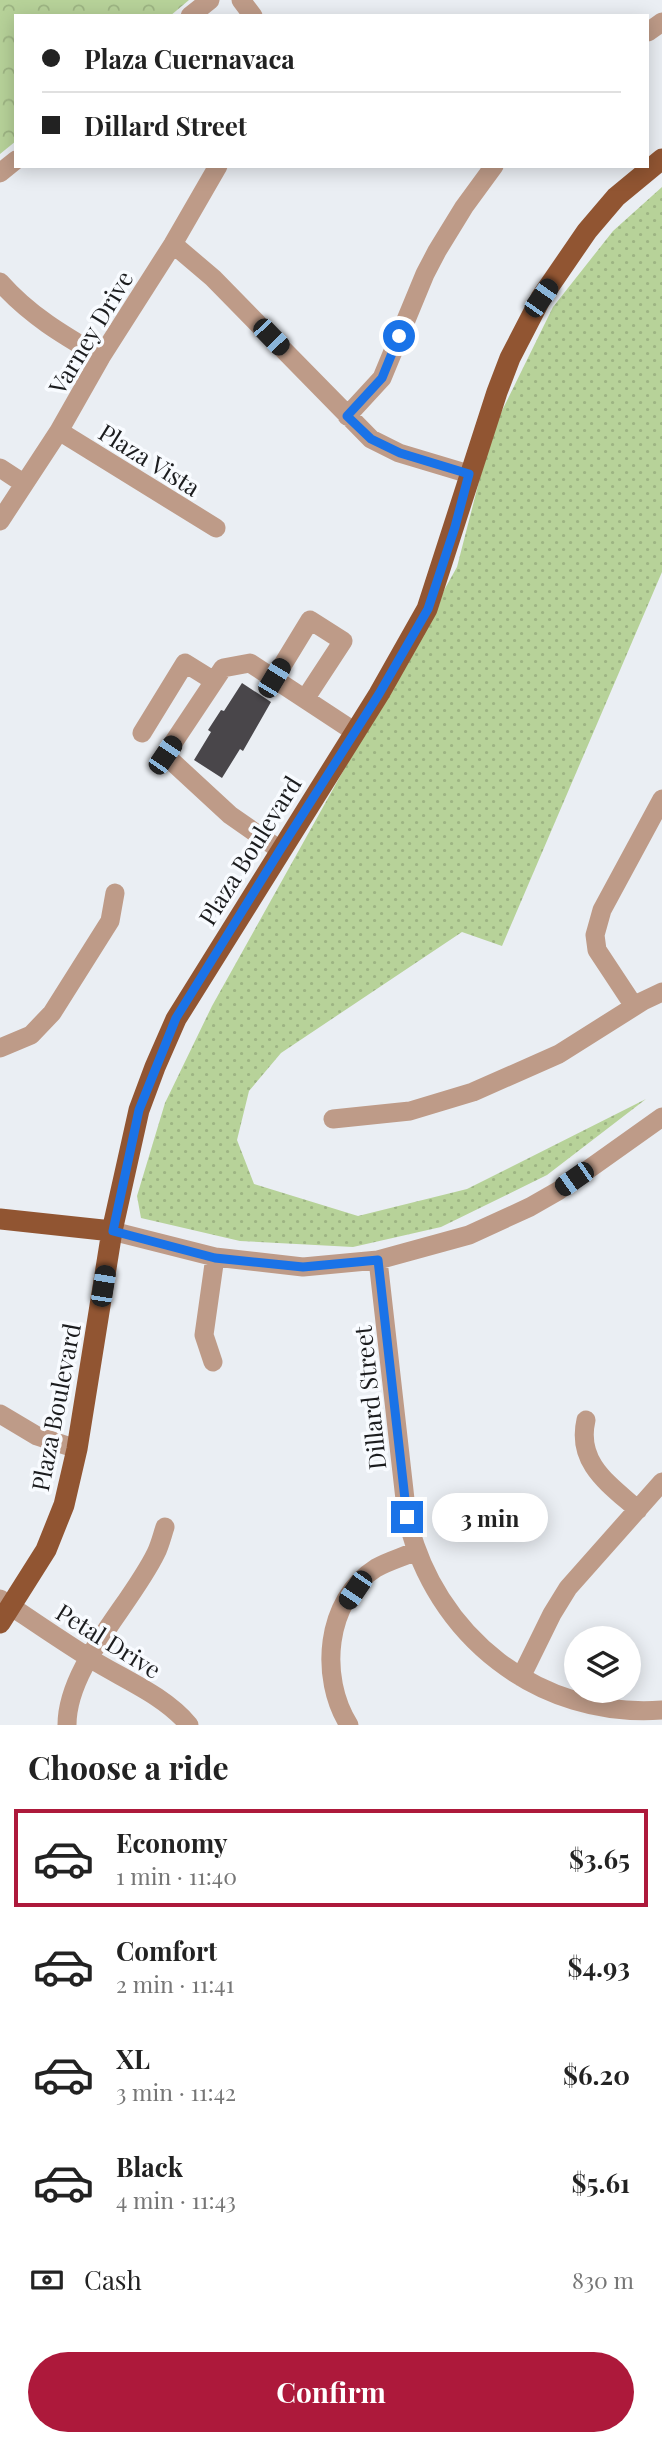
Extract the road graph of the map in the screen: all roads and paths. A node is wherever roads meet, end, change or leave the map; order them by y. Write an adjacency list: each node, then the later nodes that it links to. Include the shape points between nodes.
1 (209, 0): 2 (street)
2 (192, 14)
3 (662, 159): 14 (main road, Plaza Boulevard, via 616,197 541,298 510,358)
4 (14, 162): 7 (street)
5 (217, 168): 8 (street, Varney Drive)
6 (493, 168): 11 (street, via 437,251 382,378)
7 (0, 173)
8 (173, 244): 10 (street, Varney Drive); 11 (street, via 214,278)
9 (0, 282): 10 (street, via 48,326)
10 (101, 357): 12 (street, Varney Drive)
11 (347, 416): 14 (street, via 371,439 400,453)
12 (59, 431): 15 (street, Varney Drive); 17 (street, Plaza Vista)
13 (0, 468): 15 (street)
14 (469, 474): 21 (main road, Plaza Boulevard, via 428,609)
15 (23, 483): 16 (street, Varney Drive)
16 (0, 521)
17 (216, 528)
18 (274, 678): 19 (street, via 250,663 223,668); 20 (street); 20 (street, via 310,620 343,640)
19 (214, 681): 22 (street, via 185,663); 24 (street, via 165,755 230,815)
20 (305, 699): 21 (street)
21 (355, 732): 24 (main road, Plaza Boulevard)
22 (142, 733)
23 (662, 799): 27 (street, via 602,910 594,935 597,950)
24 (280, 850): 32 (main road, Plaza Boulevard, via 171,1031 139,1110)
25 (115, 893): 28 (street, via 110,921 52,1013 31,1035)
26 (662, 992): 27 (street)
27 (635, 1006): 30 (street, via 559,1054 473,1092 410,1111)
28 (0, 1048)
29 (662, 1117): 34 (street, via 530,1207 469,1235)
30 (333, 1119)
31 (0, 1219): 32 (main road)
32 (113, 1231): 33 (street); 38 (main road, Plaza Boulevard)
33 (215, 1258): 34 (street, via 303,1267); 35 (street, via 204,1335)
34 (378, 1260): 42 (street, Dillard Street, via 407,1517)
35 (213, 1362)
36 (0, 1414): 38 (street, via 37,1436)
37 (586, 1420): 40 (street, via 584,1439 592,1466)
38 (76, 1450): 43 (main road, Plaza Boulevard, via 64,1505 46,1550)
39 (662, 1482): 40 (street)
40 (638, 1510): 45 (street, via 568,1588)
41 (165, 1527): 44 (street, via 156,1553)
42 (416, 1551): 45 (street, Dillard Street, via 457,1623 487,1653); 49 (street, via 376,1569 355,1590 340,1616 331,1645 331,1675 338,1705)
43 (4, 1610): 44 (street, Petal Drive)
44 (89, 1659): 47 (street, via 66,1709); 48 (street, Petal Drive, via 167,1703)
45 (522, 1677): 46 (street, Dillard Street, via 589,1706)
46 (662, 1710)
47 (67, 1725)
48 (189, 1725)
49 (349, 1725)

